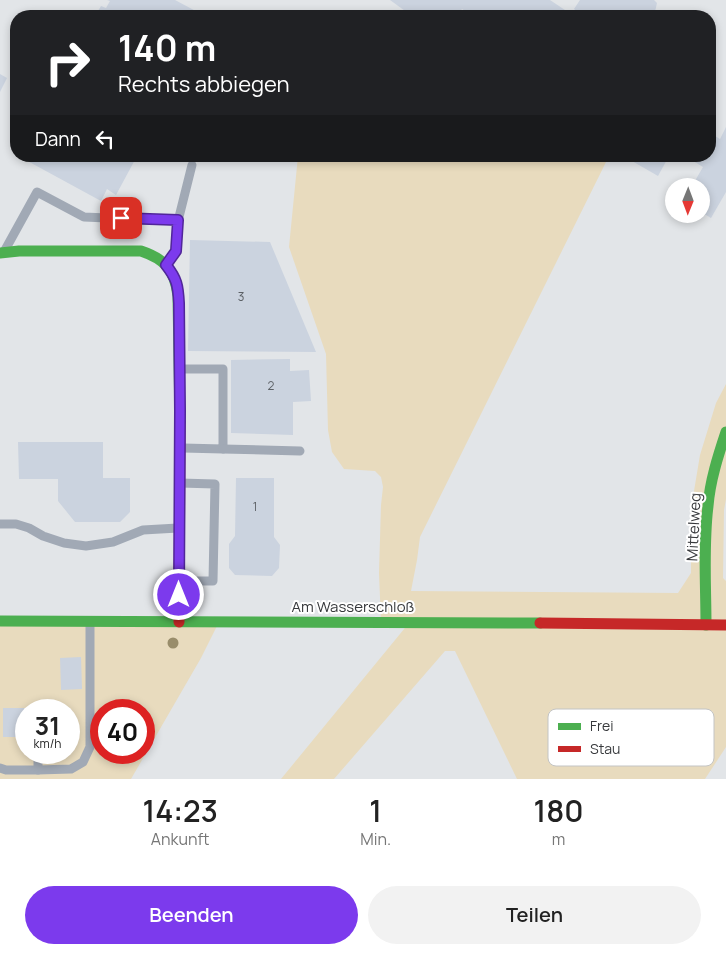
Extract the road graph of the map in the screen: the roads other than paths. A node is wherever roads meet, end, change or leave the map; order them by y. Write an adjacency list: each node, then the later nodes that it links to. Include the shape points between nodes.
1 (192, 164): 2 (lane)
2 (178, 220): 3 (lane, via 84,217 37,192); 4 (lane, via 176,251)
3 (2, 253): 4 (street, via 141,251 156,256)
4 (166, 265): 5 (street, via 175,276 178,289)
5 (180, 369): 7 (street); 8 (lane, via 223,369)
6 (726, 432): 17 (street, Mittelweg, via 708,506)
7 (180, 448): 8 (lane); 10 (street)
8 (223, 449): 9 (lane)
9 (300, 451)
10 (179, 482): 12 (street); 13 (lane, via 215,484 214,581)
11 (0, 524): 12 (lane, via 16,524 64,543 86,546 113,542 143,530)
12 (179, 528): 13 (street)
13 (179, 581): 16 (street)
14 (0, 621): 15 (street, Am Wasserschloß)
15 (90, 621): 16 (street, Am Wasserschloß); 21 (lane, via 90,747 83,762 71,769)
16 (179, 622): 17 (street, Am Wasserschloß)
17 (706, 625): 18 (street, Am Wasserschloß)
18 (726, 625)
19 (38, 764): 21 (lane)
20 (0, 768): 21 (lane)
21 (38, 770)

